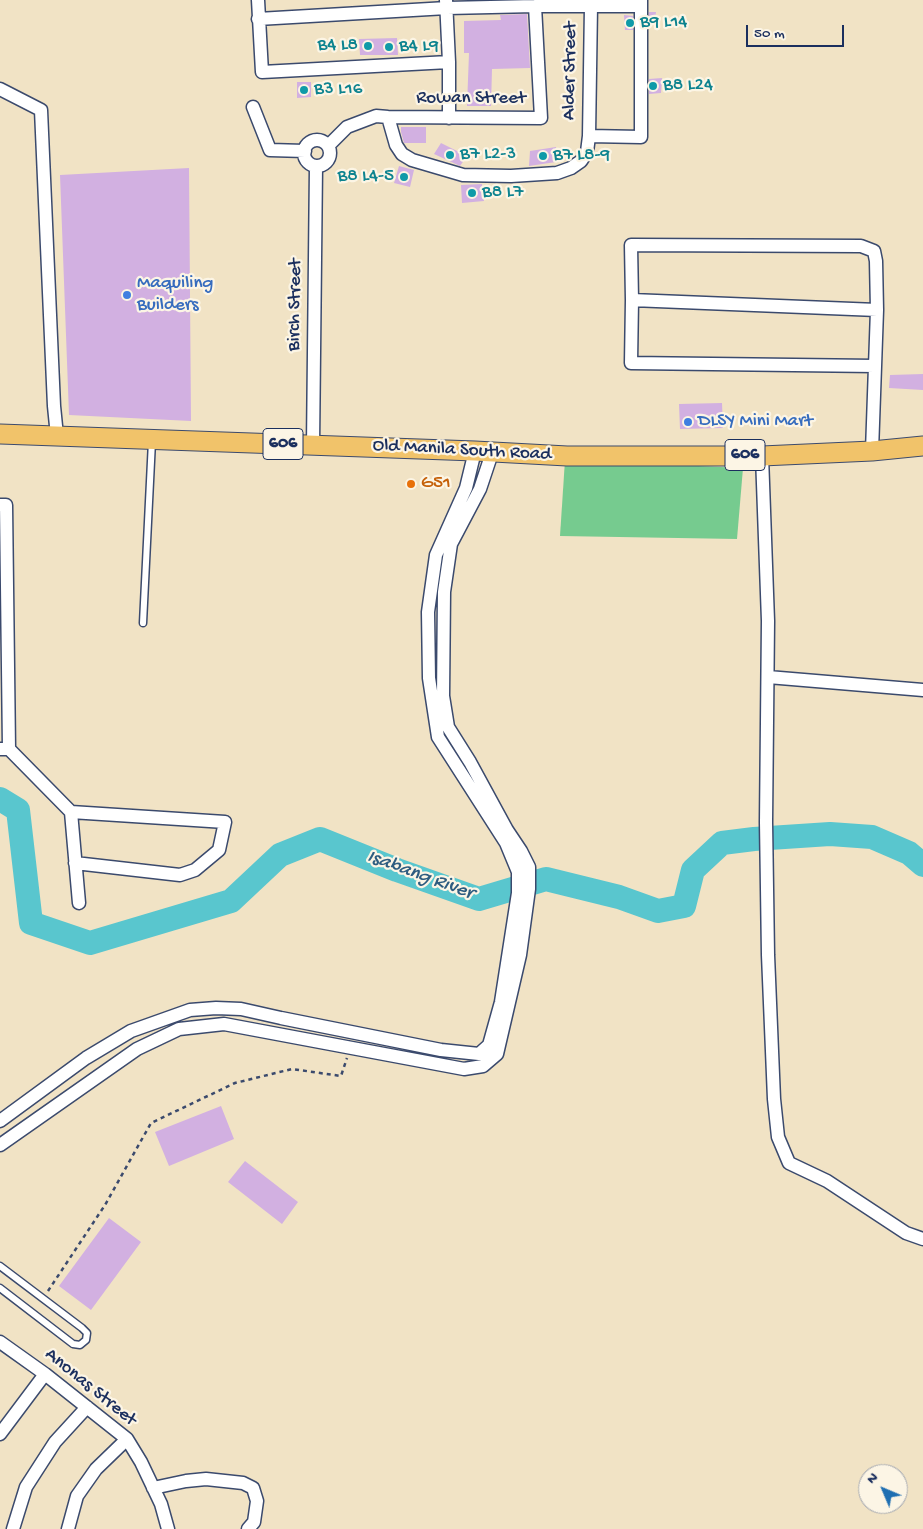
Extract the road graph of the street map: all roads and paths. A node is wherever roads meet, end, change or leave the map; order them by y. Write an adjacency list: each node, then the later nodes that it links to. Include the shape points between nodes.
1 (258, 0): 6 (street)
2 (641, 3): 5 (street); 12 (street, via 641,137)
3 (446, 4): 4 (street); 6 (street); 7 (street)
4 (535, 6): 5 (street); 11 (street, Rowan Street, via 541,118)
5 (591, 6): 12 (street, Alder Street)
6 (258, 19): 7 (street, via 262,72)
7 (450, 62): 11 (street)
8 (0, 89): 20 (street, via 41,110)
9 (253, 107): 14 (street, via 270,150)
10 (388, 117): 11 (street, Rowan Street); 12 (street, Alder Street, via 402,154 463,175 557,173 580,161 587,152); 13 (street, Rowan Street, via 376,116 347,127)
11 (449, 118)
12 (589, 136)
13 (328, 146): 14 (street, via 315,140); 15 (street, via 328,160)
14 (304, 151): 15 (street, via 306,159)
15 (316, 166): 22 (street, Birch Street)
16 (632, 300): 17 (street); 17 (street, via 630,245 861,246 874,251); 18 (street, via 631,363)
17 (877, 310): 18 (street)
18 (874, 366): 24 (street)
19 (0, 434): 20 (main road, Old Manila South Road / 606)
20 (57, 436): 21 (main road, Old Manila South Road / 606)
21 (152, 440): 22 (main road, Old Manila South Road / 606); 28 (lane)
22 (312, 445): 25 (main road, Old Manila South Road / 606)
23 (923, 446): 24 (main road, Old Manila South Road / 606)
24 (872, 451): 26 (main road, Old Manila South Road / 606)
25 (484, 452): 26 (main road, Old Manila South Road / 606, via 567,456); 34 (street, via 436,555 428,612 429,678 438,737 523,869)
26 (762, 456): 29 (street)
27 (0, 504): 31 (street, via 6,505)
28 (143, 623)
29 (768, 677): 30 (street); 43 (street, via 768,965 778,1137 789,1163 827,1181 906,1234)
30 (923, 690)
31 (4, 749): 32 (street)
32 (71, 812): 33 (street); 33 (street, via 225,822 219,850 195,870 180,874)
33 (75, 864): 35 (street)
34 (524, 891): 36 (street, via 489,1045 478,1054); 39 (street, via 520,955 497,1054 483,1066 464,1069)
35 (78, 903)
36 (339, 1030): 37 (street); 38 (street, via 241,1009 216,1008 190,1010 131,1031)
37 (334, 1045): 39 (street); 40 (street, via 224,1024 179,1029 137,1049)
38 (103, 1048): 40 (street); 41 (street)
39 (351, 1048): 46 (path, via 341,1076 292,1069 244,1080 150,1123 105,1205)
40 (114, 1065): 42 (street)
41 (0, 1121)
42 (0, 1145)
43 (923, 1239)
44 (0, 1266): 46 (lane)
45 (0, 1288): 46 (lane, via 73,1344 83,1343 87,1337 85,1330)
46 (43, 1299)
47 (1, 1344): 48 (street, Anonas Street)
48 (45, 1374): 49 (street, Anonas Street); 50 (street)
49 (87, 1407): 51 (street, Anonas Street); 53 (street, via 55,1442 26,1487)
50 (0, 1434)
51 (127, 1439): 52 (street, Anonas Street); 54 (street, via 96,1469 77,1496)
52 (153, 1488): 55 (street, Anonas Street); 56 (street, via 206,1479 243,1483 253,1488 257,1501 254,1522)
53 (13, 1529)
54 (68, 1529)
55 (168, 1529)
56 (248, 1529)

